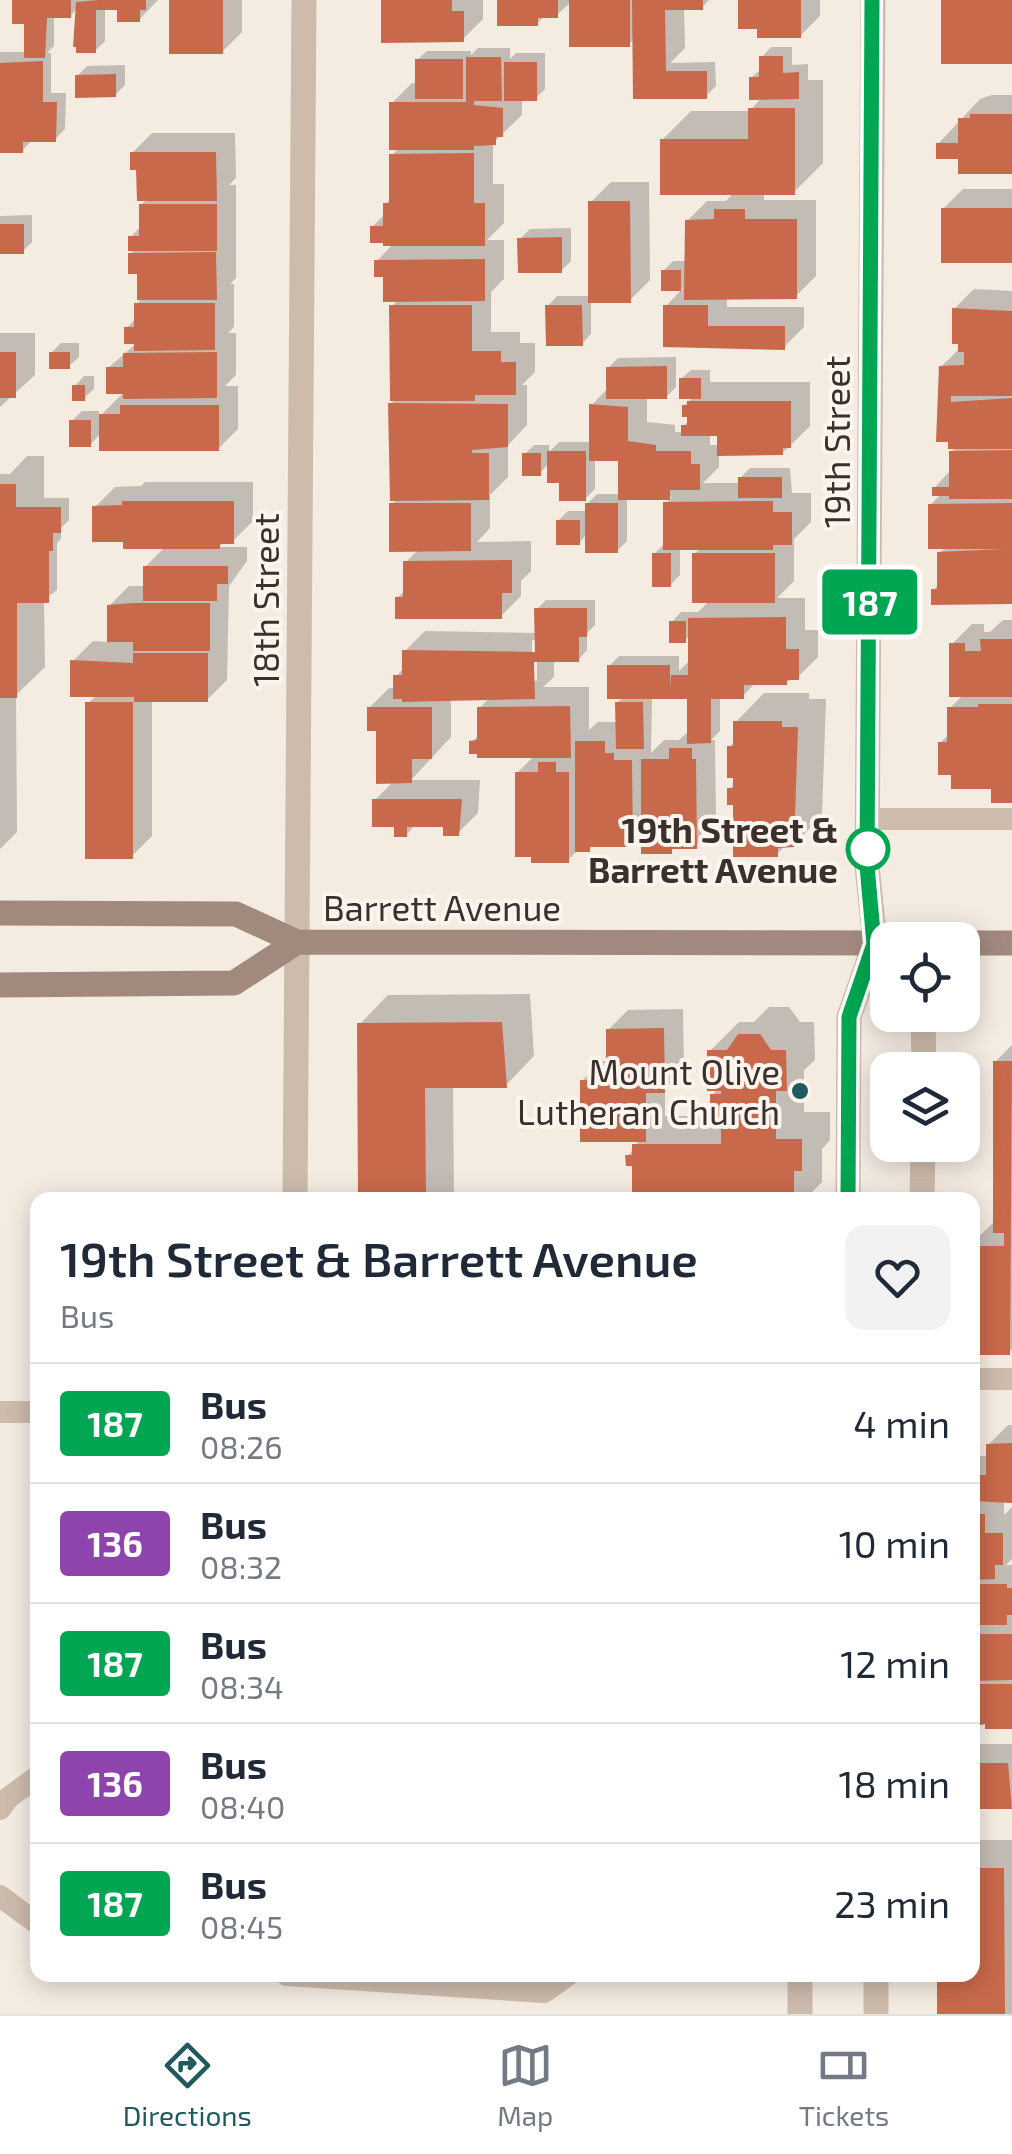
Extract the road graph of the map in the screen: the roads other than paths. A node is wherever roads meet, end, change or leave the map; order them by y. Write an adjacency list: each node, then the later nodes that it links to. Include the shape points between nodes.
1 (304, 0): 7 (street, 18th Street)
2 (872, 0): 3 (street, 19th Street)
3 (869, 819): 4 (lane); 6 (street, 19th Street, via 867,866)
4 (1012, 819)
5 (0, 913): 7 (main road, Barrett Avenue, via 236,914)
6 (878, 922)
7 (297, 942): 10 (main road, Barrett Avenue); 12 (main road, Barrett Avenue, via 234,983); 14 (street, 18th Street)
8 (980, 944): 9 (main road)
9 (1012, 944)
10 (870, 950)
11 (870, 976): 15 (street, 19th Street, via 849,1017)
12 (0, 986)
13 (923, 1162): 16 (street)
14 (295, 1192)
15 (848, 1192)
16 (922, 1192)
17 (1012, 1379): 18 (lane)
18 (980, 1380)
19 (0, 1412): 20 (lane)
20 (30, 1412)
21 (30, 1782): 22 (lane)
22 (0, 1809)
23 (0, 1896): 24 (lane)
24 (30, 1918)
25 (393, 1982): 26 (lane, via 544,1992)
26 (558, 1982)
27 (800, 1982): 29 (street)
28 (876, 1982): 30 (street)
29 (800, 2014)
30 (876, 2014)

